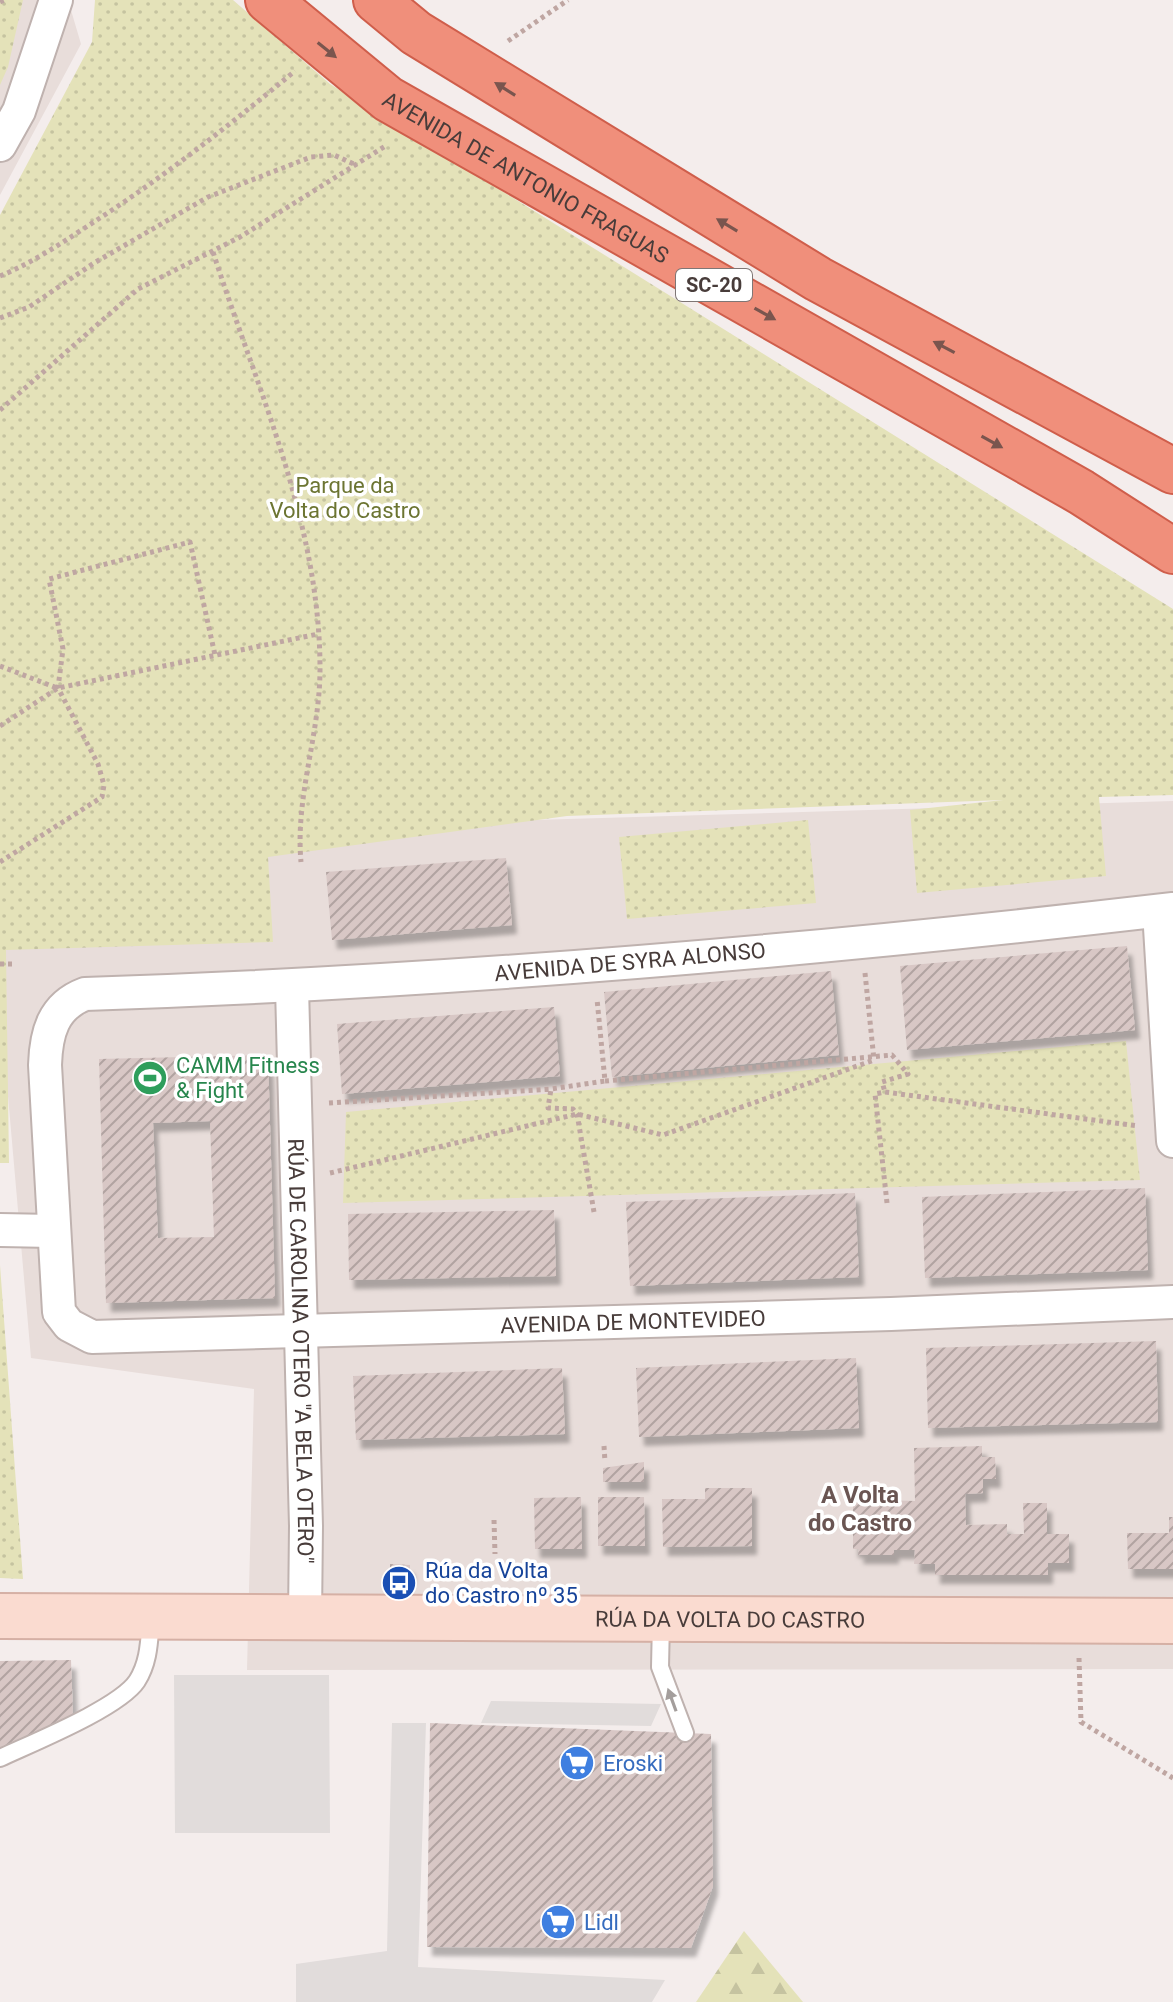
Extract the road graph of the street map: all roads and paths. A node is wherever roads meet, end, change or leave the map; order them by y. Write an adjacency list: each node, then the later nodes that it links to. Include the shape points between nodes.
1 (56, 0): 8 (street, via 19,111)
2 (268, 0): 15 (highway, AVENIDA DE ANTONIO FRAGUAS / SC-20, one-way to 15, via 388,99 1081,492)
3 (376, 0): 14 (highway, SC-20, one-way to 3, via 818,279 416,33)
4 (568, 0): 5 (path)
5 (508, 41)
6 (305, 62): 11 (path, via 142,190)
7 (391, 142): 9 (path)
8 (0, 145)
9 (356, 165): 10 (path); 12 (path, via 334,155 311,157 208,197 29,307)
10 (213, 252): 13 (path, via 138,289); 16 (path, via 306,531)
11 (0, 276)
12 (0, 318)
13 (0, 410)
14 (1173, 471)
15 (1173, 551)
16 (318, 634): 17 (path); 22 (path, via 318,702 298,828)
17 (215, 655): 19 (path); 19 (path, via 190,542 49,579 63,649)
18 (0, 666): 19 (path)
19 (58, 688): 20 (path); 21 (path, via 98,764 102,797)
20 (0, 726)
21 (0, 862)
22 (301, 862)
23 (1166, 910): 27 (street, AVENIDA DE SYRA ALONSO, via 594,967); 35 (street)
24 (864, 962): 29 (path)
25 (0, 964): 26 (path)
26 (14, 964)
27 (292, 987): 40 (street, AVENIDA DE SYRA ALONSO, via 85,994 58,1011 46,1042); 42 (street, RÚA DE CAROLINA OTERO "A BELA OTERO")
28 (597, 989): 30 (path)
29 (874, 1060): 30 (path); 32 (path, via 892,1055 908,1074 882,1082); 34 (path, via 663,1135)
30 (605, 1081): 31 (path)
31 (551, 1089): 33 (path); 34 (path, via 548,1108 573,1109)
32 (885, 1092): 35 (path); 37 (path, via 875,1094)
33 (329, 1103)
34 (577, 1114): 36 (path); 38 (path)
35 (1160, 1134)
36 (330, 1173)
37 (887, 1203)
38 (594, 1212)
39 (0, 1230): 40 (street)
40 (53, 1231): 42 (street, AVENIDA DE MONTEVIDEO, via 59,1312 69,1325 92,1337)
41 (1173, 1302): 42 (street, AVENIDA DE MONTEVIDEO)
42 (299, 1331): 49 (street, RÚA DE CAROLINA OTERO "A BELA OTERO")
43 (604, 1446): 44 (path)
44 (605, 1462)
45 (494, 1520): 46 (path)
46 (495, 1554)
47 (0, 1616): 48 (street, RÚA DA VOLTA DO CASTRO)
48 (151, 1618): 49 (street, RÚA DA VOLTA DO CASTRO); 54 (lane, via 148,1659 135,1683 103,1708)
49 (305, 1618): 50 (street, RÚA DA VOLTA DO CASTRO)
50 (661, 1620): 51 (street, RÚA DA VOLTA DO CASTRO); 53 (lane, one-way to 50, via 660,1667)
51 (1079, 1621): 52 (street, RÚA DA VOLTA DO CASTRO); 55 (path, via 1081,1722)
52 (1173, 1621)
53 (685, 1733)
54 (0, 1758)
55 (1173, 1778)

